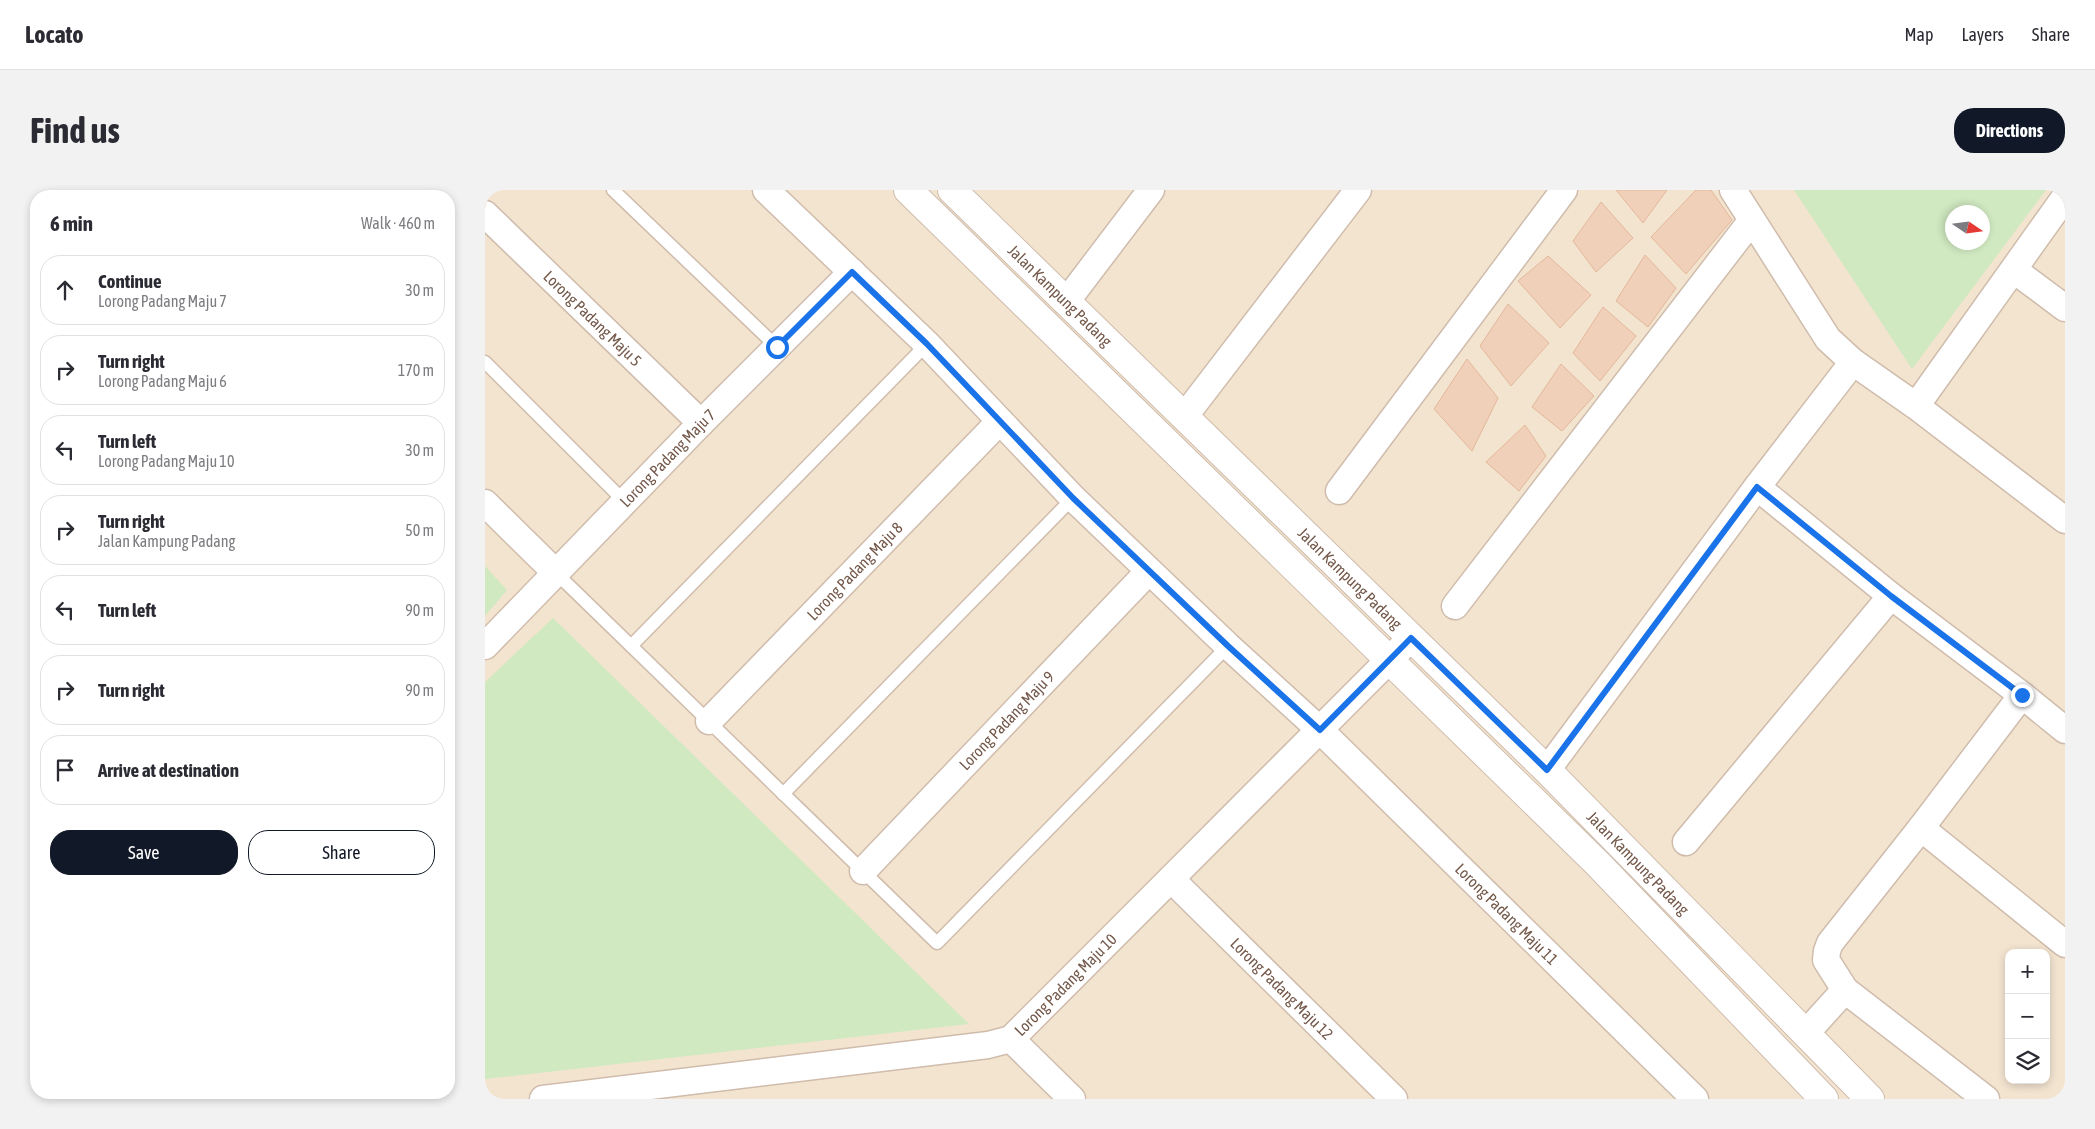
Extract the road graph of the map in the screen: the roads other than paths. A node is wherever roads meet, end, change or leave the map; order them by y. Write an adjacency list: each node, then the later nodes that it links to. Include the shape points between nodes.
1 (613, 190): 17 (lane)
2 (766, 190): 13 (street, Lorong Padang Maju 11)
3 (908, 190): 38 (street, Jalan Kampung Padang)
4 (951, 190): 14 (street, Jalan Kampung Padang)
5 (1151, 190): 14 (street)
6 (1358, 190): 21 (street)
7 (1733, 190): 11 (street)
8 (1558, 192): 25 (street)
9 (2065, 197): 12 (street)
10 (485, 214): 23 (street, Lorong Padang Maju 5)
11 (1752, 220): 19 (street, via 1828,339); 33 (street)
12 (2015, 270): 15 (street); 20 (street)
13 (852, 272): 16 (street, Lorong Padang Maju 11); 17 (street, Lorong Padang Maju 7)
14 (1066, 302): 21 (street, Jalan Kampung Padang)
15 (2065, 308)
16 (927, 344): 22 (street, Lorong Padang Maju 11); 36 (lane)
17 (777, 347): 23 (street, Lorong Padang Maju 7)
18 (485, 362): 27 (lane)
19 (1853, 362): 20 (street); 24 (street)
20 (1916, 406): 29 (street)
21 (1184, 417): 34 (street, Jalan Kampung Padang)
22 (1000, 421): 26 (street, Lorong Padang Maju 11); 40 (street, Lorong Padang Maju 8)
23 (701, 423): 27 (street, Lorong Padang Maju 7)
24 (1757, 487): 32 (street); 43 (street)
25 (1339, 491)
26 (1073, 498): 30 (street, Lorong Padang Maju 11); 44 (lane)
27 (624, 501): 31 (street, Lorong Padang Maju 7)
28 (485, 503): 31 (street)
29 (2065, 520)
30 (1149, 571): 37 (street, Lorong Padang Maju 11); 47 (street, Lorong Padang Maju 9)
31 (555, 572): 35 (street, Lorong Padang Maju 7); 36 (lane)
32 (1891, 596): 39 (street); 46 (street)
33 (1455, 606)
34 (1411, 638): 38 (street, Lorong Padang Maju 10); 43 (street, Jalan Kampung Padang)
35 (485, 646)
36 (631, 646): 40 (lane)
37 (1228, 646): 41 (street, Lorong Padang Maju 11); 47 (lane, via 937,942)
38 (1390, 659): 41 (street, Lorong Padang Maju 10); 58 (street, Jalan Kampung Padang, via 1597,863)
39 (2022, 695): 42 (street); 45 (street)
40 (709, 721): 44 (lane)
41 (1320, 730): 48 (street, Lorong Padang Maju 10); 57 (street, Lorong Padang Maju 11)
42 (2065, 730)
43 (1547, 770): 51 (street, Jalan Kampung Padang)
44 (783, 794): 47 (lane)
45 (1921, 828): 49 (street); 50 (street, via 1830,943 1826,960)
46 (1686, 842)
47 (863, 871)
48 (1171, 879): 52 (street, Lorong Padang Maju 10); 56 (street, Lorong Padang Maju 12)
49 (2065, 944)
50 (1845, 990): 51 (street); 60 (street)
51 (1806, 1033): 59 (street, Jalan Kampung Padang)
52 (1011, 1039): 53 (street, Lorong Padang Maju 10, via 988,1045); 55 (street)
53 (629, 1094): 54 (street, Lorong Padang Maju 10)
54 (543, 1099)
55 (1072, 1099)
56 (1394, 1099)
57 (1695, 1099)
58 (1825, 1099)
59 (1870, 1099)
60 (1986, 1099)

